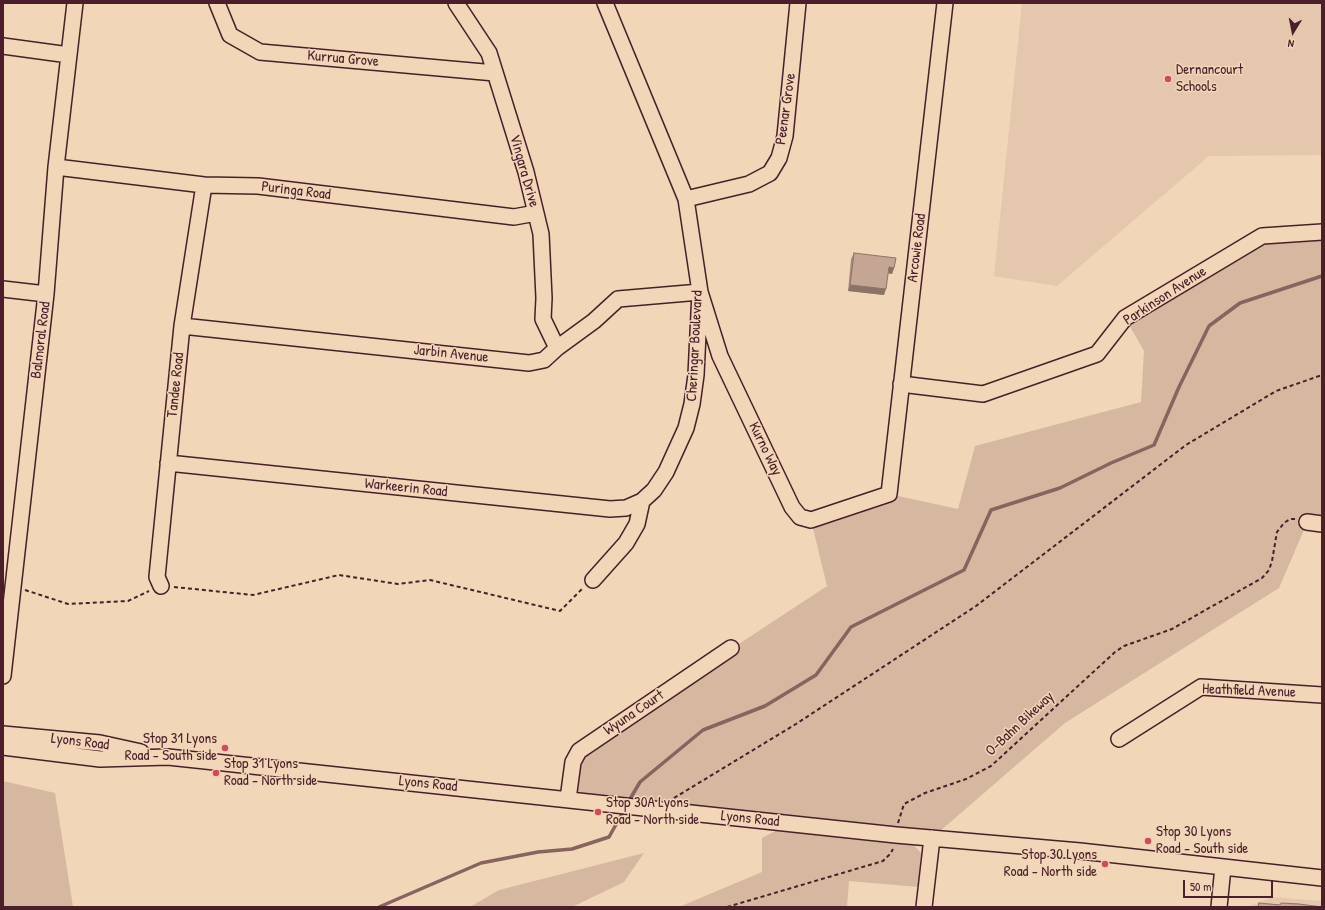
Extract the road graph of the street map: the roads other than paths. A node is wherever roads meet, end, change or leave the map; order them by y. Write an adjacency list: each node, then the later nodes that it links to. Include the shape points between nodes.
1 (75, 3): 8 (street, Balmoral Road)
2 (217, 3): 9 (street, Kurrua Grove, via 230,36 260,52)
3 (456, 3): 9 (street, Vingara Drive, via 489,54)
4 (605, 3): 12 (street, Cheringar Boulevard)
5 (798, 3): 12 (street, Peenar Grove, via 785,136 779,158 770,173 749,184)
6 (945, 3): 20 (street, Arcowie Road)
7 (3, 46): 8 (street)
8 (69, 55): 10 (street, Balmoral Road)
9 (495, 73): 13 (street, Vingara Drive)
10 (56, 168): 11 (street, Puringa Road); 17 (street, Balmoral Road)
11 (204, 185): 13 (street, Puringa Road, via 258,186 514,217); 18 (street, Tandee Road)
12 (686, 198): 16 (street, Cheringar Boulevard)
13 (536, 213): 19 (street, Vingara Drive, via 541,234 543,319)
14 (1322, 232): 20 (street, Parkinson Avenue, via 1262,236 1125,318 1097,354 983,394)
15 (3, 289): 17 (street)
16 (700, 292): 19 (street, Jarbin Avenue, via 618,299 594,321); 22 (street, Kurno Way, via 720,356 792,507 800,517 812,520); 23 (street, Cheringar Boulevard, via 696,375 686,428 666,472 654,490)
17 (46, 294): 24 (street, Balmoral Road)
18 (182, 326): 19 (street, Jarbin Avenue, via 529,363 544,360); 21 (street, Tandee Road)
19 (557, 348)
20 (901, 384): 22 (street, Arcowie Road)
21 (168, 463): 23 (street, Warkeerin Road, via 610,509 626,508); 26 (street, Tandee Road, via 157,577)
22 (888, 494)
23 (642, 501): 25 (street, via 637,524 626,543)
24 (10, 542): 28 (street, Balmoral Road, via 12,589)
25 (592, 580)
26 (161, 586)
27 (731, 648): 34 (street, Wyuna Court, via 579,751 573,762)
28 (3, 676)
29 (1322, 695): 31 (street, Heathfield Avenue, via 1201,687)
30 (3, 734): 33 (street, Lyons Road, via 100,743 136,750)
31 (1119, 739)
32 (3, 747): 33 (street, Lyons Road, via 100,759)
33 (155, 757): 34 (street, Lyons Road)
34 (568, 799): 35 (street, Lyons Road)
35 (932, 838): 36 (street, Lyons Road); 38 (street)
36 (1223, 867): 37 (street, Lyons Road); 39 (street)
37 (1322, 878)
38 (924, 907)
39 (1218, 907)

